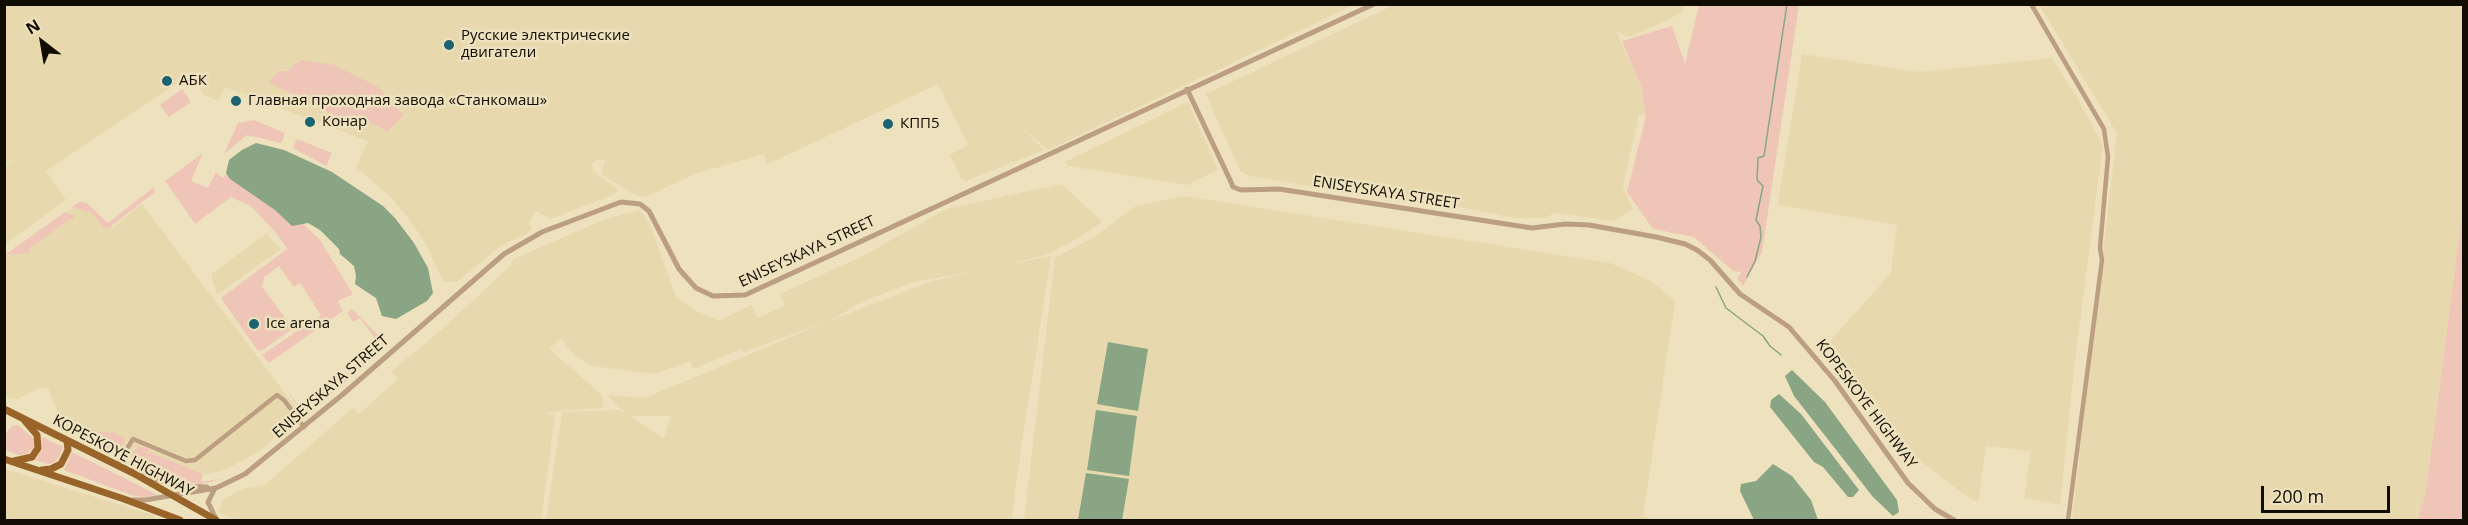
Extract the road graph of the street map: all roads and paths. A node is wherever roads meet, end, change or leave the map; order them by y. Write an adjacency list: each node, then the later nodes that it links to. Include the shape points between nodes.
1 (1374, 4): 3 (street, ENISEYSKAYA STREET)
2 (2031, 4): 20 (street, via 2104,129 2108,157 2102,260)
3 (1187, 89): 4 (street, ENISEYSKAYA STREET, via 1233,187 1241,190 1279,189 1532,228 1578,224); 7 (street, ENISEYSKAYA STREET, via 745,295 713,296 696,288 679,268 649,211 640,204 621,202 606,206 542,232 504,254)
4 (1642, 234): 19 (street, KOPESKOYE HIGHWAY, via 1685,244 1710,260 1740,294 1789,327 1835,381 1908,483 1935,509)
5 (4, 407): 6 (main road, KOPESKOYE HIGHWAY)
6 (19, 416): 8 (main road, KOPESKOYE HIGHWAY); 9 (main road, via 37,435 39,446 32,457)
7 (304, 427): 10 (street, via 277,395 195,460 186,461 133,439); 13 (street, ENISEYSKAYA STREET, via 245,474)
8 (67, 441): 10 (main road, KOPESKOYE HIGHWAY); 11 (main road, via 68,450 61,464)
9 (8, 460): 11 (main road, KOPESKOYE HIGHWAY)
10 (117, 465): 12 (main road, KOPESKOYE HIGHWAY)
11 (39, 470): 16 (main road, KOPESKOYE HIGHWAY)
12 (133, 473): 13 (street, ENISEYSKAYA STREET, via 179,486); 15 (main road, KOPESKOYE HIGHWAY)
13 (226, 484): 14 (street, ENISEYSKAYA STREET)
14 (216, 488): 15 (street, ENISEYSKAYA STREET); 18 (street, via 208,502)
15 (172, 496): 16 (street, ENISEYSKAYA STREET); 18 (main road, KOPESKOYE HIGHWAY)
16 (124, 499): 17 (main road, KOPESKOYE HIGHWAY)
17 (180, 520)
18 (216, 520)
19 (1954, 520)
20 (2068, 520)

